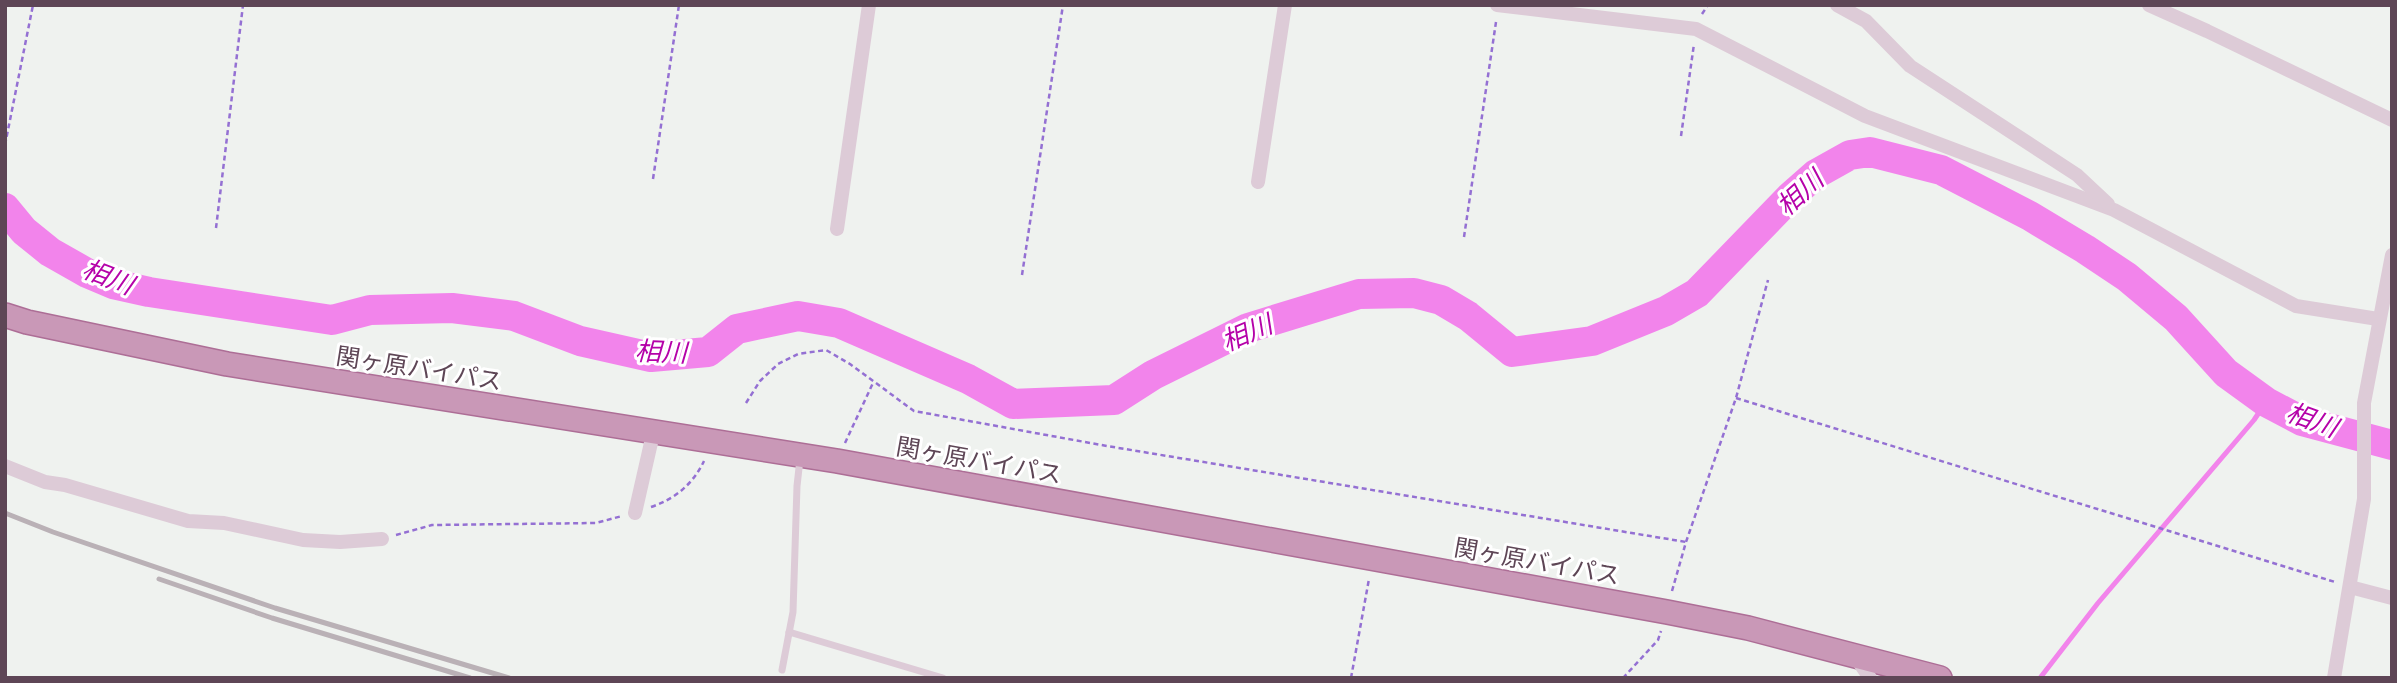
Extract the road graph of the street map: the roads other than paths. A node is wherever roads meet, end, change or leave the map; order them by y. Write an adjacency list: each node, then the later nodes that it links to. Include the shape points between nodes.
1 (869, 5): 9 (street)
2 (1285, 5): 7 (street)
3 (1498, 5): 8 (street, via 1696,29 1865,116)
4 (1836, 5): 8 (street, via 1866,21 1910,66 2077,175)
5 (2149, 5): 6 (street)
6 (2392, 120)
7 (1258, 182)
8 (2114, 210): 13 (street, via 2296,306)
9 (837, 229)
10 (2392, 255): 11 (street)
11 (2390, 275): 13 (street)
12 (5, 315): 14 (highway, 関ヶ原バイパス, via 227,364)
13 (2378, 319): 19 (street, via 2364,403 2364,499)
14 (653, 433): 15 (highway, 関ヶ原バイパス); 17 (street)
15 (800, 456): 21 (lane); 22 (highway, 関ヶ原バイパス, via 1667,612)
16 (5, 466): 18 (street, via 45,482 188,521 224,523 303,540)
17 (635, 513)
18 (383, 539)
19 (2350, 586): 20 (street); 27 (street)
20 (2392, 597)
21 (789, 632): 23 (lane); 24 (lane)
22 (1853, 653): 25 (street); 26 (highway, 関ヶ原バイパス)
23 (782, 670)
24 (943, 678)
25 (1870, 678)
26 (1940, 678)
27 (2334, 678)

